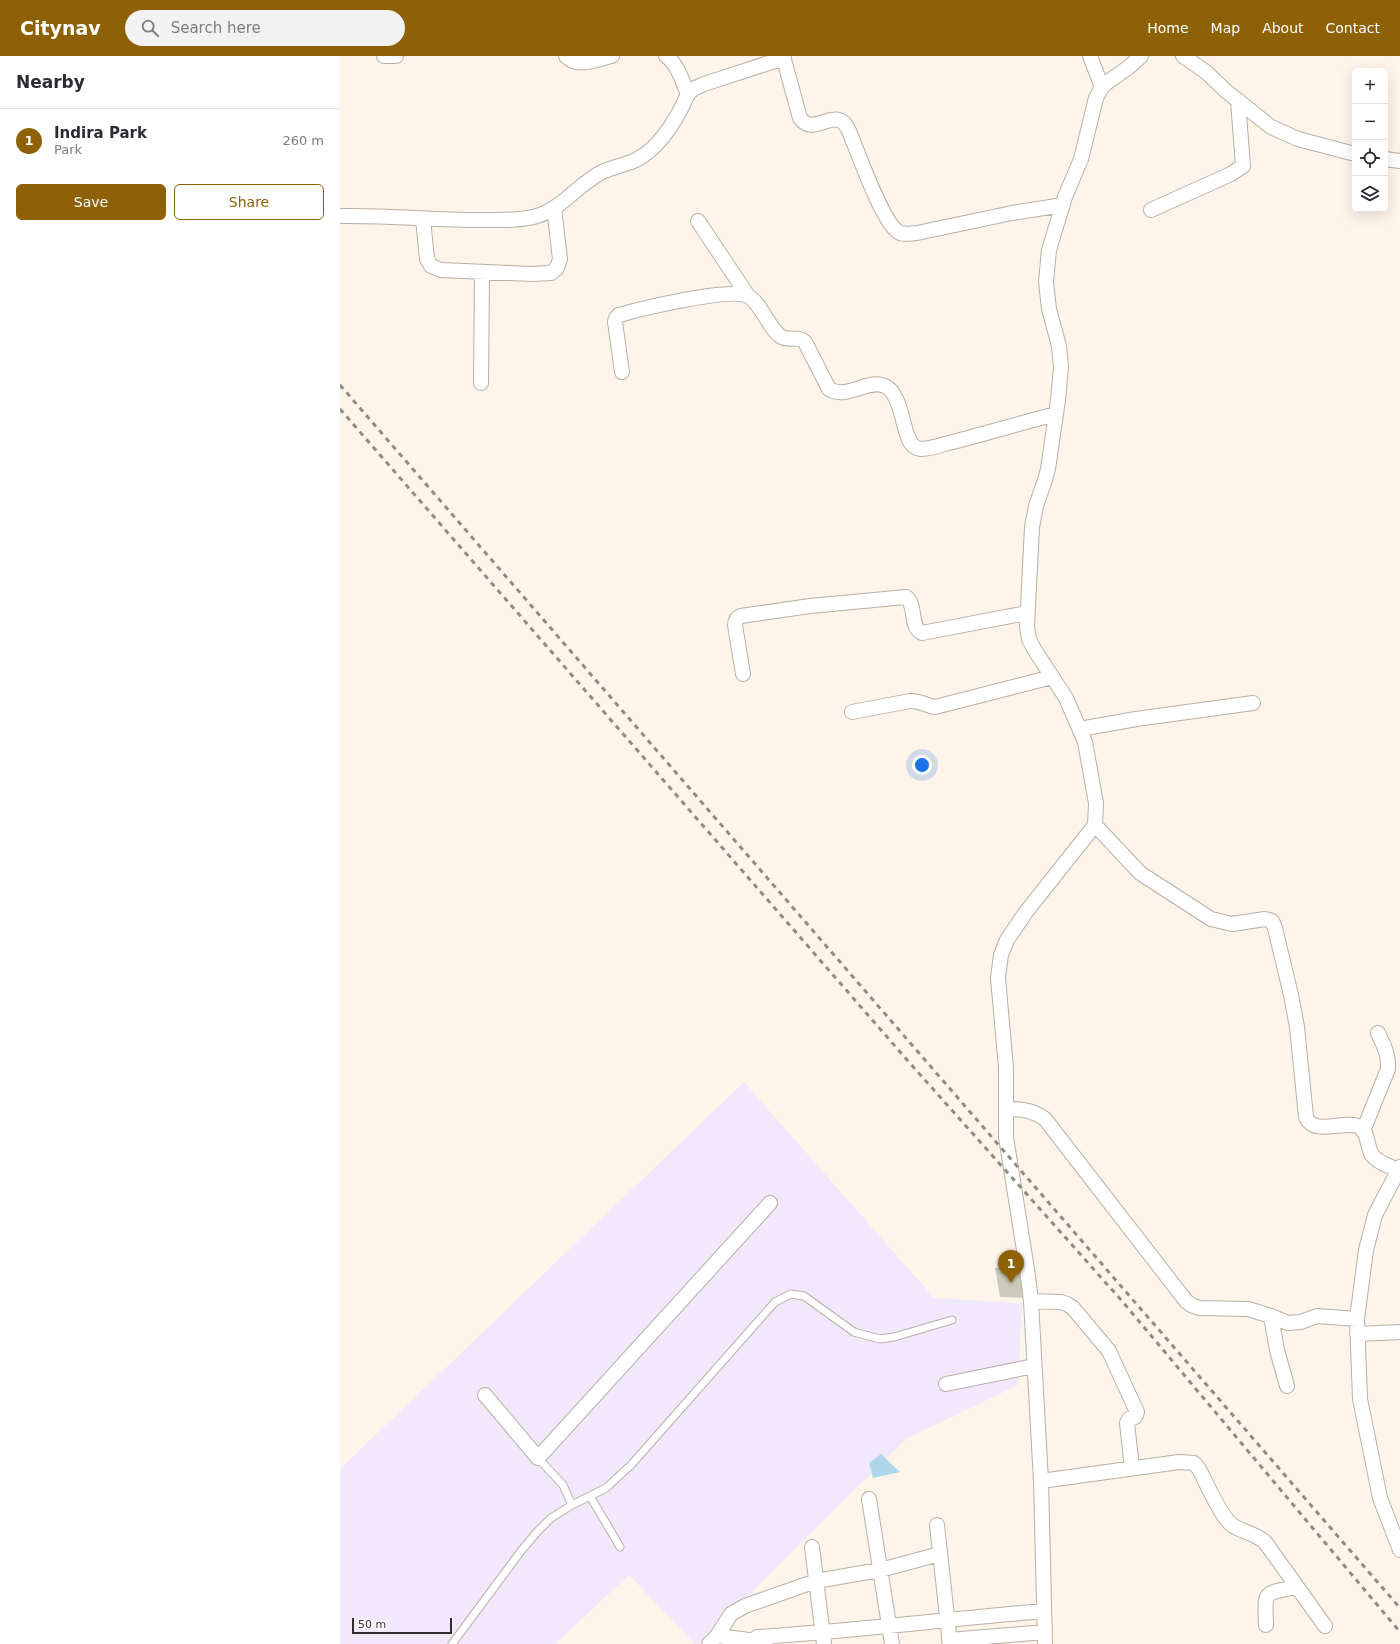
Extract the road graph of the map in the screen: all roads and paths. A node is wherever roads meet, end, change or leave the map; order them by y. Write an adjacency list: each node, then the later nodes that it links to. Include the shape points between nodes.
1 (384, 56): 2 (street)
2 (396, 56)
3 (566, 56): 4 (street, via 572,62 578,63)
4 (612, 56)
5 (666, 56): 11 (street, via 677,68)
6 (1090, 56): 10 (street)
7 (1140, 56): 10 (street)
8 (1183, 56): 12 (street, via 1206,72)
9 (784, 57): 11 (street, via 704,84); 16 (street, via 800,118 804,124 810,126 836,120 844,123 878,201 896,231 903,234 917,233)
10 (1102, 87): 16 (street, via 1096,98 1081,159)
11 (688, 94): 17 (street, via 666,133 648,152 636,160 603,172 583,184)
12 (1238, 101): 13 (street, via 1271,127 1284,133); 18 (street, via 1243,166 1231,174)
13 (1352, 153)
14 (1388, 159): 15 (street)
15 (1400, 161)
16 (1063, 205): 26 (street, via 1049,250 1046,282 1049,309 1059,346)
17 (554, 208): 20 (street, via 537,216 508,220); 22 (street, via 560,259 558,268 551,273 539,274)
18 (1151, 210)
19 (340, 216): 20 (street)
20 (423, 219): 22 (street, via 427,259 431,266 441,270)
21 (698, 221): 23 (street)
22 (482, 272): 25 (street)
23 (748, 296): 24 (street, via 709,296 658,304 619,315 615,322); 26 (street, via 776,333 781,337 801,339 805,342 829,389 841,393 884,385 890,389 896,398 908,438 919,449)
24 (622, 372)
25 (481, 383)
26 (1056, 414): 27 (street, via 1048,469 1032,527)
27 (1027, 613): 28 (street, via 922,633 916,627 911,604 906,597 810,606 741,616 737,617 735,625); 29 (street, via 1026,627 1029,639)
28 (743, 674)
29 (1052, 677): 31 (street, via 935,707 916,700); 32 (street, via 1066,698)
30 (1253, 703): 32 (street)
31 (852, 712)
32 (1080, 729): 33 (street, via 1085,742 1096,803)
33 (1095, 825): 35 (street, via 1026,912 1007,940 1001,955 998,978); 36 (street, via 1140,872 1211,919 1232,924 1265,919 1272,922 1288,980 1297,1028 1308,1122 1313,1125 1353,1125)
34 (1378, 1033): 36 (street, via 1389,1059 1388,1069)
35 (1007, 1109): 39 (street, via 1006,1137); 40 (street, via 1030,1110 1045,1119 1191,1305 1199,1308 1248,1309)
36 (1364, 1131): 37 (street, via 1372,1155)
37 (1399, 1169): 41 (street, via 1375,1215 1366,1250)
38 (770, 1203): 49 (street)
39 (1031, 1301): 45 (street); 50 (street, via 1067,1304 1109,1351 1137,1412 1135,1417 1128,1421)
40 (1271, 1316): 41 (street, via 1294,1324 1317,1316); 47 (street)
41 (1357, 1319): 44 (street)
42 (952, 1320): 52 (lane, via 880,1339 854,1332 804,1296 791,1294 775,1302 631,1465 606,1488)
43 (1400, 1332): 44 (street)
44 (1357, 1334): 58 (street, via 1360,1399 1380,1498)
45 (1034, 1366): 46 (street); 51 (street)
46 (946, 1384)
47 (1287, 1386)
48 (485, 1395): 49 (street)
49 (538, 1458): 54 (lane, via 563,1485)
50 (1132, 1468): 51 (street); 62 (street, via 1179,1462 1194,1463 1230,1524 1260,1538)
51 (1041, 1482): 63 (street)
52 (590, 1496): 54 (lane); 56 (lane)
53 (869, 1499): 60 (street)
54 (572, 1505): 76 (lane, via 551,1518 537,1532)
55 (937, 1525): 59 (street)
56 (620, 1547)
57 (812, 1547): 61 (street)
58 (1400, 1550)
59 (940, 1554): 60 (street); 64 (street)
60 (880, 1570): 61 (street); 66 (street)
61 (816, 1581): 69 (street); 72 (street, via 745,1606 731,1614)
62 (1297, 1587): 65 (street, via 1270,1593 1267,1596); 67 (street)
63 (1044, 1611): 64 (street); 70 (street)
64 (947, 1619): 66 (street); 75 (street)
65 (1266, 1625)
66 (889, 1626): 69 (street); 77 (street)
67 (1325, 1626)
68 (757, 1637): 73 (street)
69 (824, 1638): 73 (street)
70 (1045, 1638): 71 (street)
71 (1014, 1639): 74 (street)
72 (713, 1640): 73 (street)
73 (783, 1641)
74 (983, 1641): 75 (street)
75 (950, 1642)
76 (452, 1644)
77 (892, 1644)

